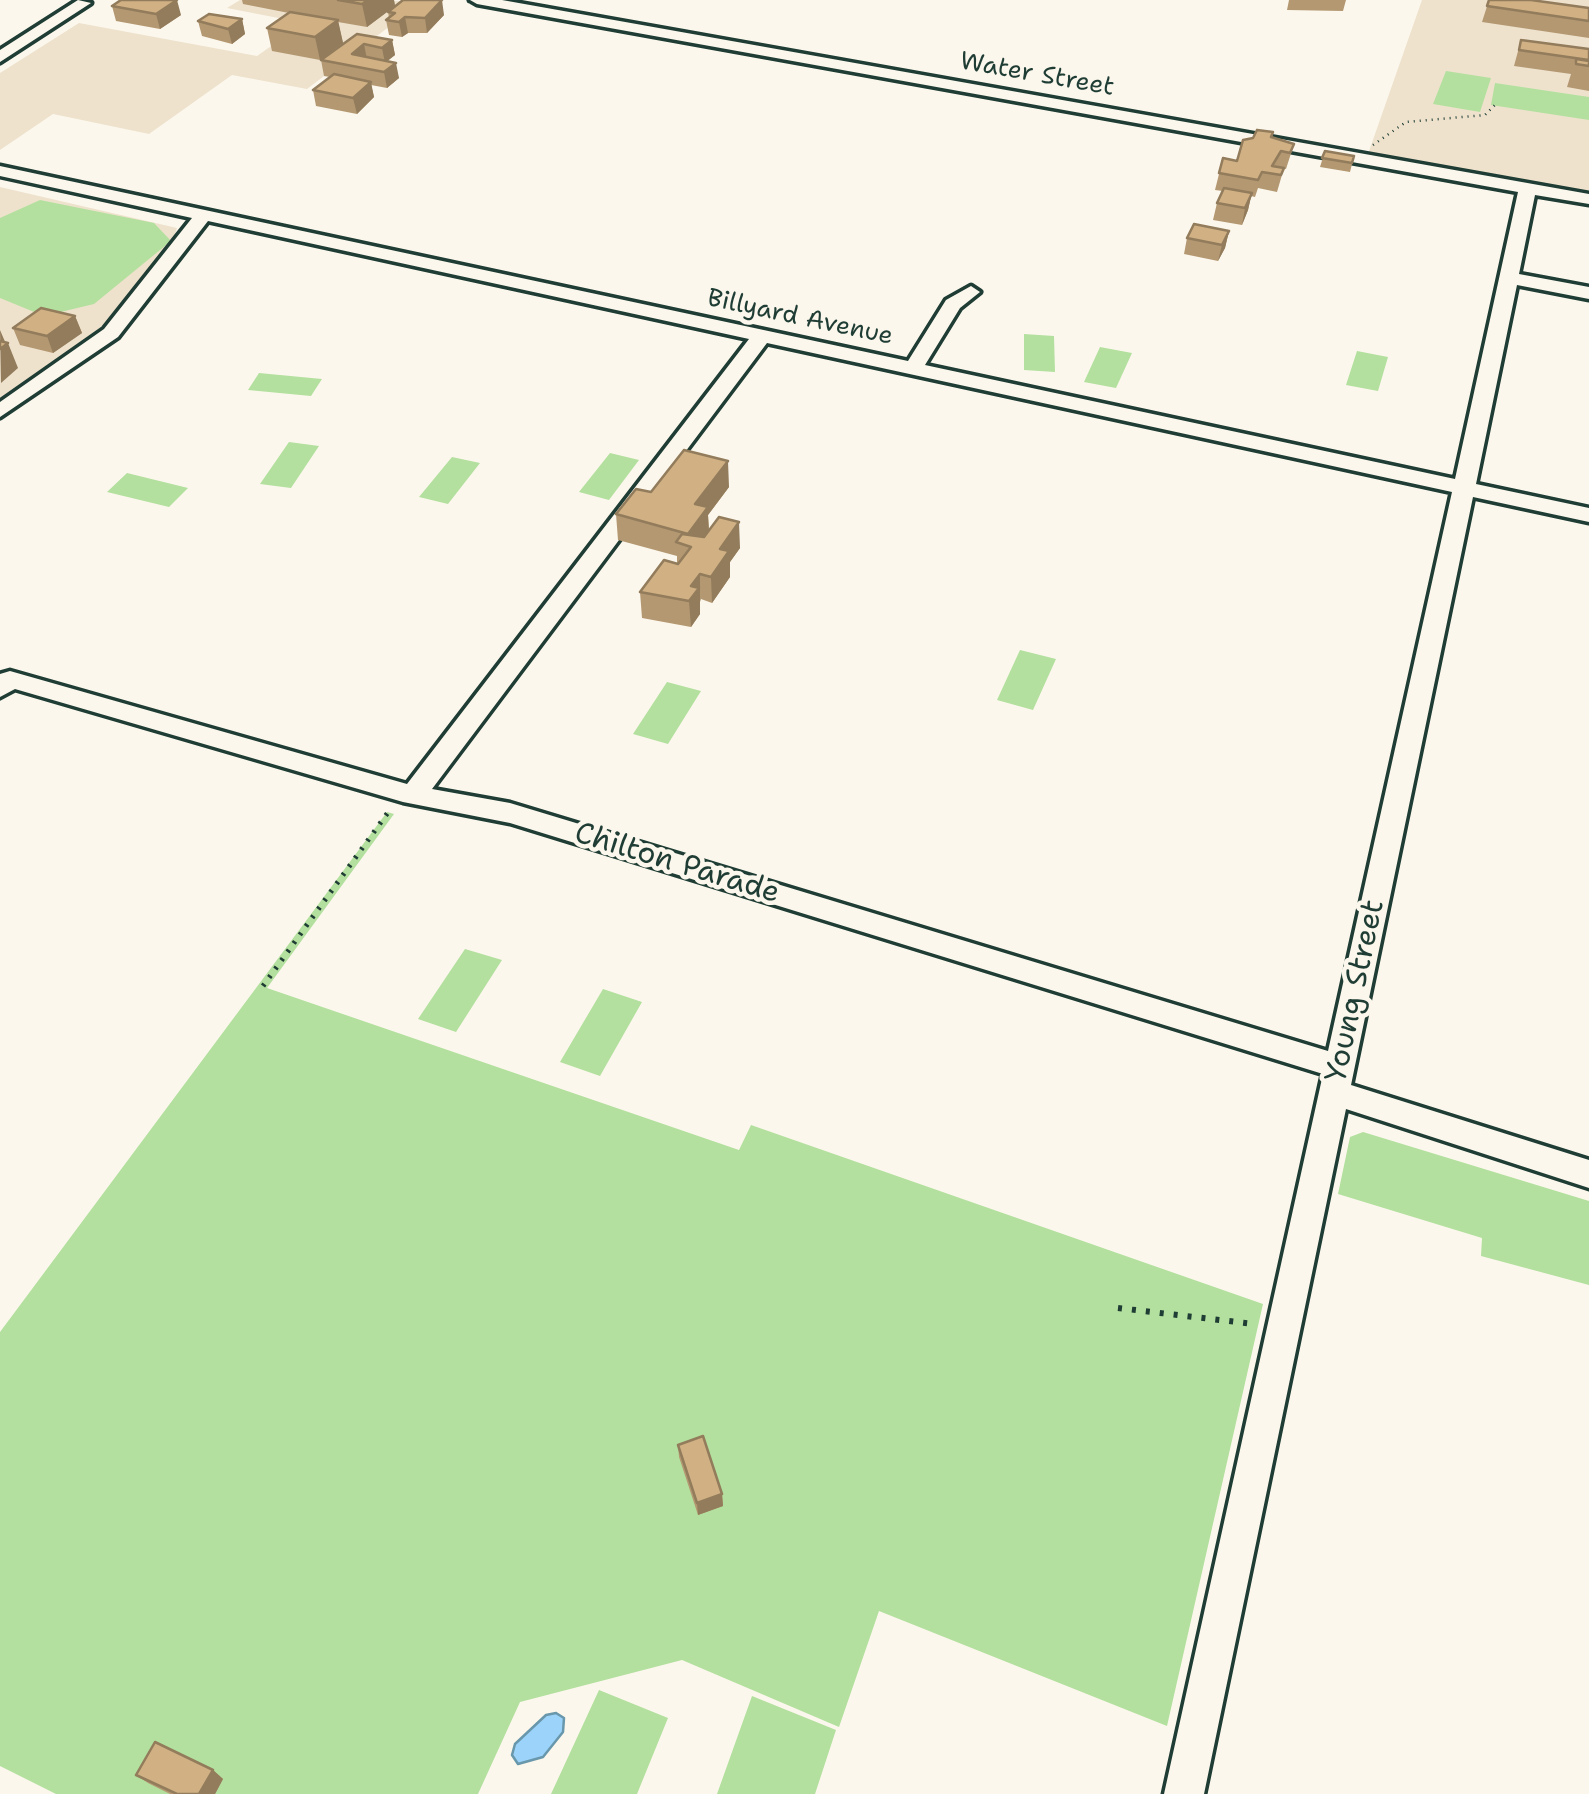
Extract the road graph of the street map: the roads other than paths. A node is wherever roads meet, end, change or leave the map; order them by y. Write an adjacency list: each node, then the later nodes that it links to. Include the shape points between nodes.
1 (476, 0): 5 (street, Water Street)
2 (86, 1): 3 (street)
3 (0, 57)
4 (0, 171): 7 (street, Billyard Avenue)
5 (1528, 188): 6 (street, Water Street); 8 (street, Young Street)
6 (1589, 200)
7 (204, 215): 11 (street, Billyard Avenue); 13 (street, via 111,333)
8 (1509, 278): 10 (street); 14 (street, Young Street)
9 (971, 292): 12 (street, via 953,304)
10 (1589, 293)
11 (762, 336): 12 (street, Billyard Avenue); 17 (street)
12 (913, 368): 14 (street, Billyard Avenue)
13 (0, 412)
14 (1464, 488): 15 (street, Billyard Avenue); 18 (street, Young Street)
15 (1589, 515)
16 (5, 684): 17 (street, Chilton Parade)
17 (408, 793): 18 (street, Chilton Parade, via 510,813)
18 (1337, 1080): 19 (street, Chilton Parade); 20 (street, Young Street)
19 (1589, 1174)
20 (1184, 1794)

